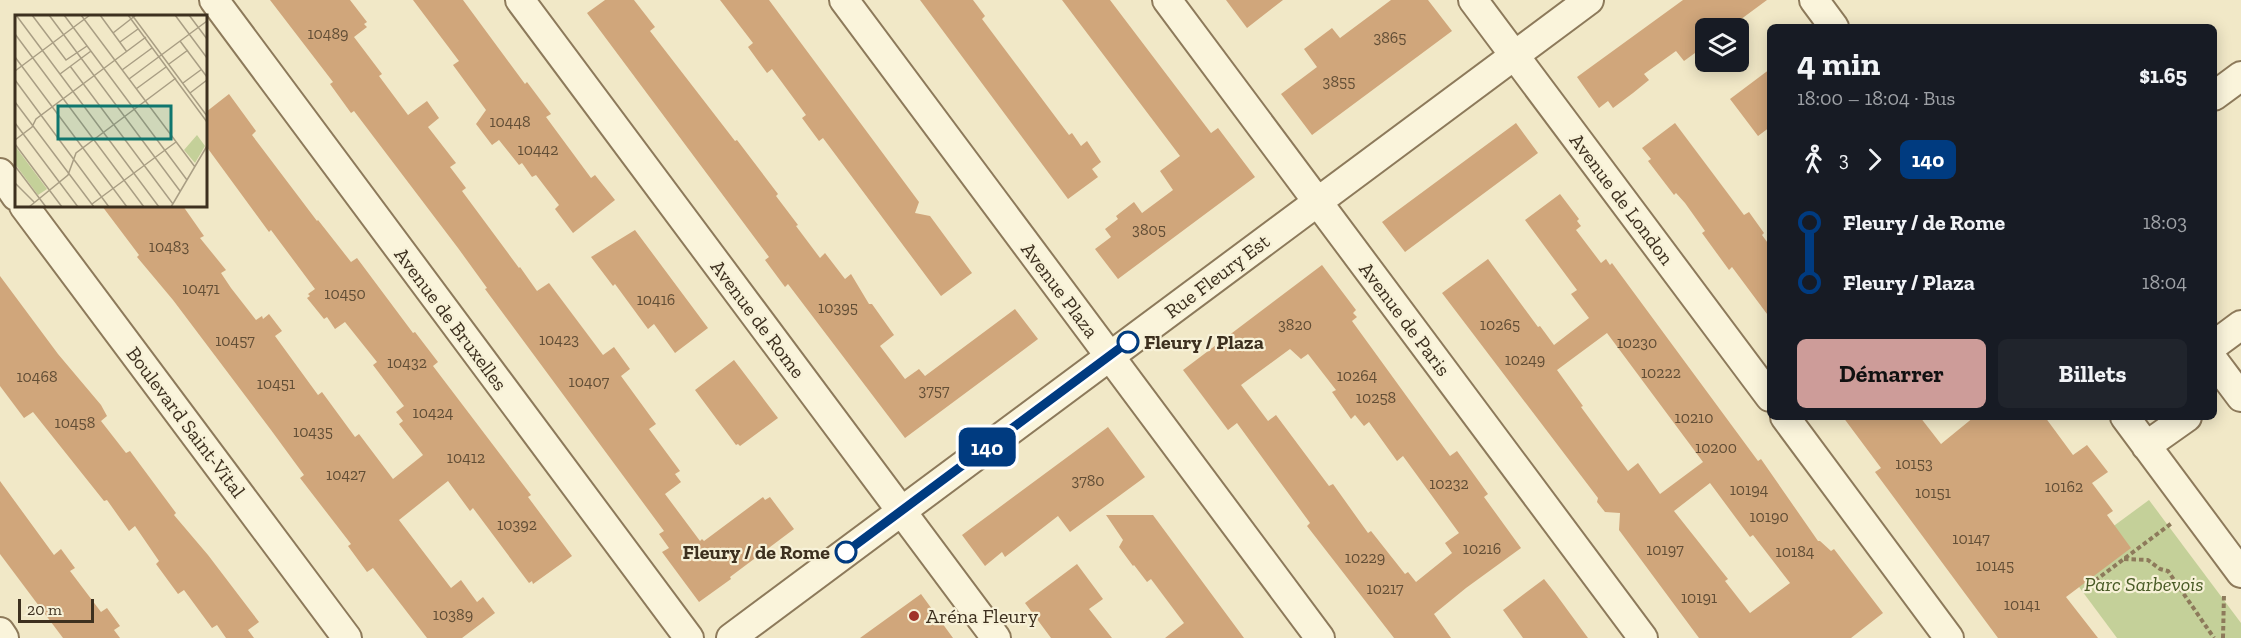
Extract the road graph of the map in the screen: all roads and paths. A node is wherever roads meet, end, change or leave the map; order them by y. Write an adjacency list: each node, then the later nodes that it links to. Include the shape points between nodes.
1 (214, 0): 36 (street, Avenue de Bruxelles)
2 (520, 0): 27 (street, Avenue de Rome)
3 (844, 0): 18 (street, Avenue Plaza)
4 (1167, 0): 14 (street, Avenue de Paris)
5 (1473, 0): 9 (street, Avenue de London)
6 (1589, 0): 9 (street, Rue Fleury Est)
7 (1814, 0): 8 (street)
8 (1832, 24)
9 (1515, 55): 14 (street, Rue Fleury Est); 21 (street, Avenue de London)
10 (2241, 76): 11 (street)
11 (2217, 94)
12 (0, 173): 13 (street)
13 (15, 194)
14 (1318, 201): 18 (street, Rue Fleury Est); 40 (street, Avenue de Paris)
15 (25, 207): 35 (street, Boulevard Saint-Vital)
16 (2241, 325): 17 (street)
17 (2217, 343)
18 (1109, 356): 27 (street, Rue Fleury Est); 39 (street, Avenue Plaza)
19 (2217, 367): 20 (street)
20 (2229, 393)
21 (1767, 394)
22 (1787, 420): 41 (street)
23 (2127, 420): 25 (street)
24 (2183, 420): 25 (street)
25 (2146, 446): 26 (street)
26 (2192, 508): 28 (path); 29 (street)
27 (901, 511): 37 (street, Rue Fleury Est); 38 (street, Avenue de Rome)
28 (2124, 559): 30 (path); 32 (path, via 2148,560 2168,571)
29 (2241, 573)
30 (2089, 585)
31 (2223, 630): 32 (path)
32 (2209, 631): 42 (path)
33 (0, 632): 34 (street)
34 (4, 638)
35 (347, 638)
36 (689, 638)
37 (731, 638)
38 (996, 638)
39 (1320, 638)
40 (1643, 638)
41 (1949, 638)
42 (2214, 638)

